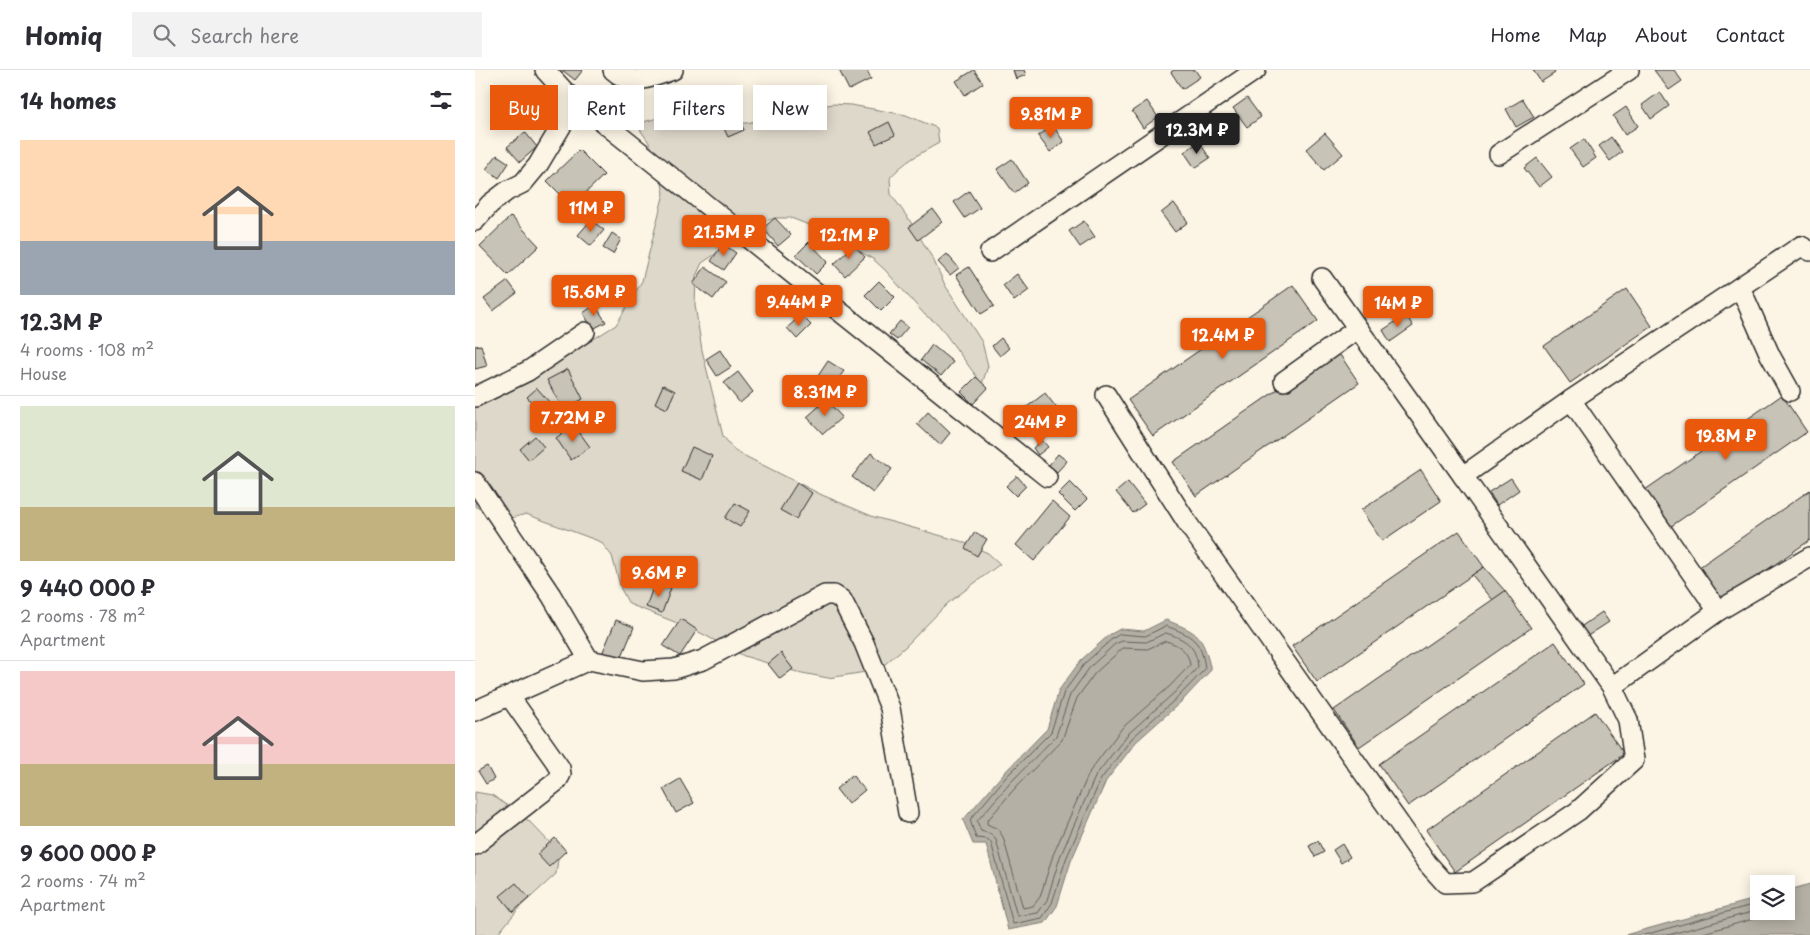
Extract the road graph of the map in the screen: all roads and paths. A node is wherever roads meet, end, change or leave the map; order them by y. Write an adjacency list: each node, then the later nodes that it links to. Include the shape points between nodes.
1 (545, 70): 6 (street)
2 (613, 70): 3 (street, via 631,81)
3 (673, 70)
4 (1255, 70): 10 (street)
5 (1629, 70): 7 (street)
6 (565, 92): 8 (street, via 565,120 538,165 523,183 490,204); 21 (street)
7 (1499, 154)
8 (475, 221)
9 (1807, 246): 12 (street)
10 (990, 252)
11 (1322, 278): 13 (street)
12 (1740, 287): 16 (street, via 1770,355); 19 (street)
13 (1357, 329): 15 (street); 20 (street)
14 (585, 332): 18 (street, via 528,371)
15 (1284, 380)
16 (1791, 391)
17 (1106, 395): 26 (street, via 1188,524 1427,863 1445,883 1473,882 1578,811 1634,760 1628,720)
18 (475, 398)
19 (1571, 400): 20 (street); 24 (street)
20 (1463, 476): 26 (street)
21 (1047, 477)
22 (475, 482): 25 (street, via 551,595)
23 (1810, 557): 24 (street)
24 (1718, 611): 26 (street)
25 (589, 660): 27 (street); 29 (street, via 643,671 674,669 703,660 825,595 834,595 842,600 865,643 890,708)
26 (1612, 687)
27 (510, 697): 28 (street); 30 (street, via 561,774)
28 (475, 711)
29 (908, 813)
30 (475, 844)

